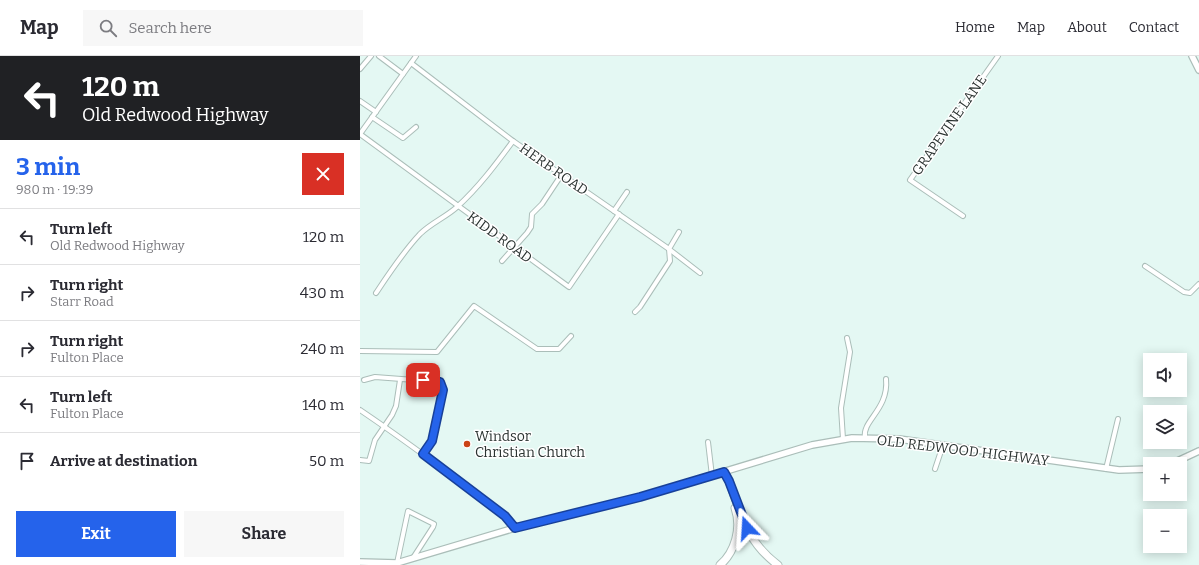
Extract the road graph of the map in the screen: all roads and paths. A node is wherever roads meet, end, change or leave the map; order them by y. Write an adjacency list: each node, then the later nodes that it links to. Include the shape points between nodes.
1 (371, 56): 7 (street)
2 (378, 56): 9 (street)
3 (416, 56): 6 (street)
4 (998, 56): 21 (street, GRAPEVINE LANE, via 910,180)
5 (1192, 56): 8 (main road)
6 (411, 63): 9 (street); 15 (street, HERB ROAD)
7 (360, 69)
8 (1199, 70)
9 (403, 74): 11 (street)
10 (360, 101): 11 (street)
11 (376, 112): 12 (street)
12 (372, 117): 13 (street, via 403,138); 14 (street)
13 (416, 126)
14 (360, 134): 18 (street, KIDD ROAD)
15 (513, 141): 16 (street, HERB ROAD); 18 (street, via 483,181)
16 (562, 174): 19 (street, HERB ROAD); 23 (street, via 532,214 530,227)
17 (627, 192): 19 (street)
18 (457, 207): 23 (street, KIDD ROAD); 29 (street, via 422,232 396,262)
19 (614, 211): 20 (street, HERB ROAD)
20 (619, 214): 23 (street, KIDD ROAD, via 569,287); 24 (street, HERB ROAD)
21 (963, 216)
22 (679, 232): 24 (street)
23 (515, 248): 25 (street)
24 (669, 250): 27 (street, HERB ROAD); 30 (street, via 670,261)
25 (502, 261)
26 (1145, 266): 28 (street, via 1184,292 1190,293)
27 (700, 273)
28 (1199, 284)
29 (376, 293)
30 (635, 312)
31 (571, 336): 33 (street, via 559,349 537,350 474,306 437,352)
32 (847, 338): 41 (street, via 849,357 841,408)
33 (360, 351)
34 (886, 379): 40 (street, via 885,396 864,431)
35 (364, 380): 36 (street, via 375,377)
36 (400, 380): 39 (street, via 396,406); 45 (street, via 435,380 442,385 432,441)
37 (360, 410): 39 (street)
38 (1118, 419): 49 (street)
39 (384, 426): 45 (street); 47 (street, via 374,440 369,461)
40 (865, 437): 41 (main road, OLD REDWOOD HIGHWAY); 43 (main road, OLD REDWOOD HIGHWAY)
41 (843, 439): 51 (main road, OLD REDWOOD HIGHWAY, via 812,445)
42 (708, 442): 52 (street)
43 (943, 445): 48 (street); 49 (main road, OLD REDWOOD HIGHWAY)
44 (1199, 451): 46 (main road)
45 (423, 454): 53 (street, via 505,516)
46 (1186, 457)
47 (360, 460)
48 (935, 469)
49 (1106, 469): 50 (main road, OLD REDWOOD HIGHWAY)
50 (1143, 470)
51 (724, 472): 52 (main road, OLD REDWOOD HIGHWAY); 57 (highway, via 738,524 732,549); 58 (highway, via 752,539 763,553)
52 (712, 476): 53 (main road, OLD REDWOOD HIGHWAY)
53 (515, 528): 54 (main road, OLD REDWOOD HIGHWAY)
54 (413, 558): 56 (main road, OLD REDWOOD HIGHWAY); 56 (street, via 434,524 408,511)
55 (360, 562): 56 (main road, OLD REDWOOD HIGHWAY)
56 (398, 564)
57 (720, 565)
58 (778, 565)

